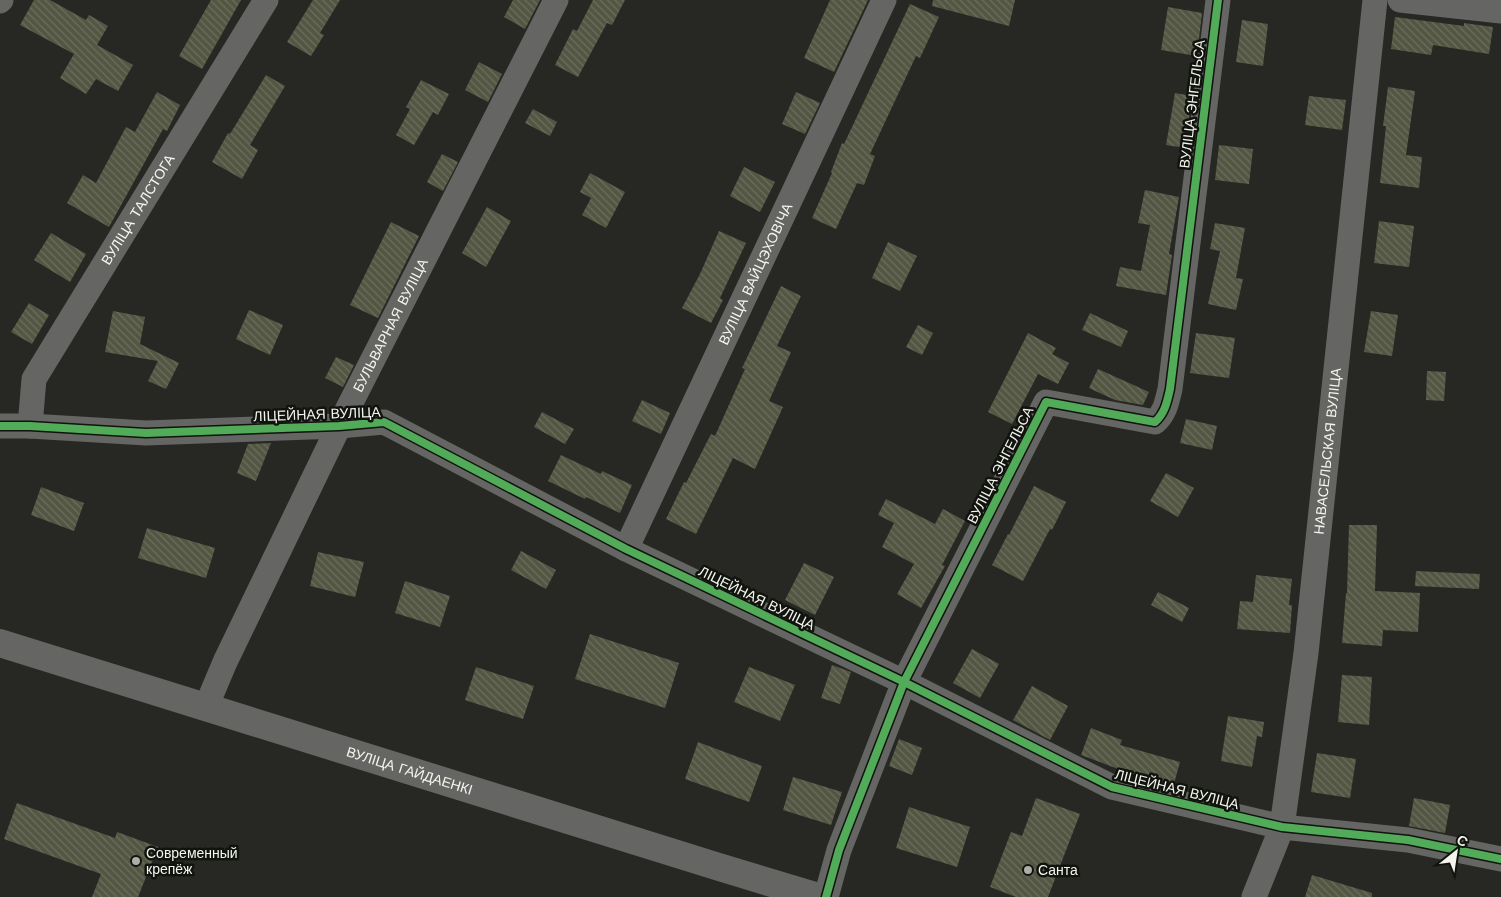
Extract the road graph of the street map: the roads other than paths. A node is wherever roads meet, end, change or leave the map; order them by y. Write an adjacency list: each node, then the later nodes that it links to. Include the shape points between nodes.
1 (266, 0): 9 (street, ВУЛІЦА ТАЛСТОГА, via 34,379)
2 (556, 0): 10 (street, БУЛЬВАРНАЯ ВУЛІЦА)
3 (884, 0): 11 (street, ВУЛІЦА ВАЙЦЭХОВІЧА)
4 (1218, 0): 13 (street, ВУЛІЦА ЭНГЕЛЬСА, via 1166,408 1155,422 1046,402)
5 (1375, 0): 15 (street, НАВАСЕЛЬСКАЯ ВУЛІЦА, via 1308,635)
6 (1400, 0): 7 (street)
7 (1501, 10)
8 (0, 426): 9 (street, ЛІЦЕЙНАЯ ВУЛІЦА)
9 (30, 426): 10 (street, ЛІЦЕЙНАЯ ВУЛІЦА, via 146,433)
10 (339, 426): 11 (street, ЛІЦЕЙНАЯ ВУЛІЦА, via 384,422); 14 (street, БУЛЬВАРНАЯ ВУЛІЦА)
11 (626, 549): 13 (street, ЛІЦЕЙНАЯ ВУЛІЦА)
12 (0, 643): 14 (street, ВУЛІЦА ГАЙДАЕНКІ)
13 (904, 682): 15 (street, ЛІЦЕЙНАЯ ВУЛІЦА, via 1112,787); 18 (street, ВУЛІЦА ЭНГЕЛЬСА, via 839,850)
14 (206, 708): 17 (street, ВУЛІЦА ГАЙДАЕНКІ)
15 (1282, 827): 16 (street, ЛІЦЕЙНАЯ ВУЛІЦА, via 1408,840); 19 (street, НАВАСЕЛЬСКАЯ ВУЛІЦА)
16 (1501, 859)
17 (818, 897)
18 (826, 897)
19 (1254, 897)

